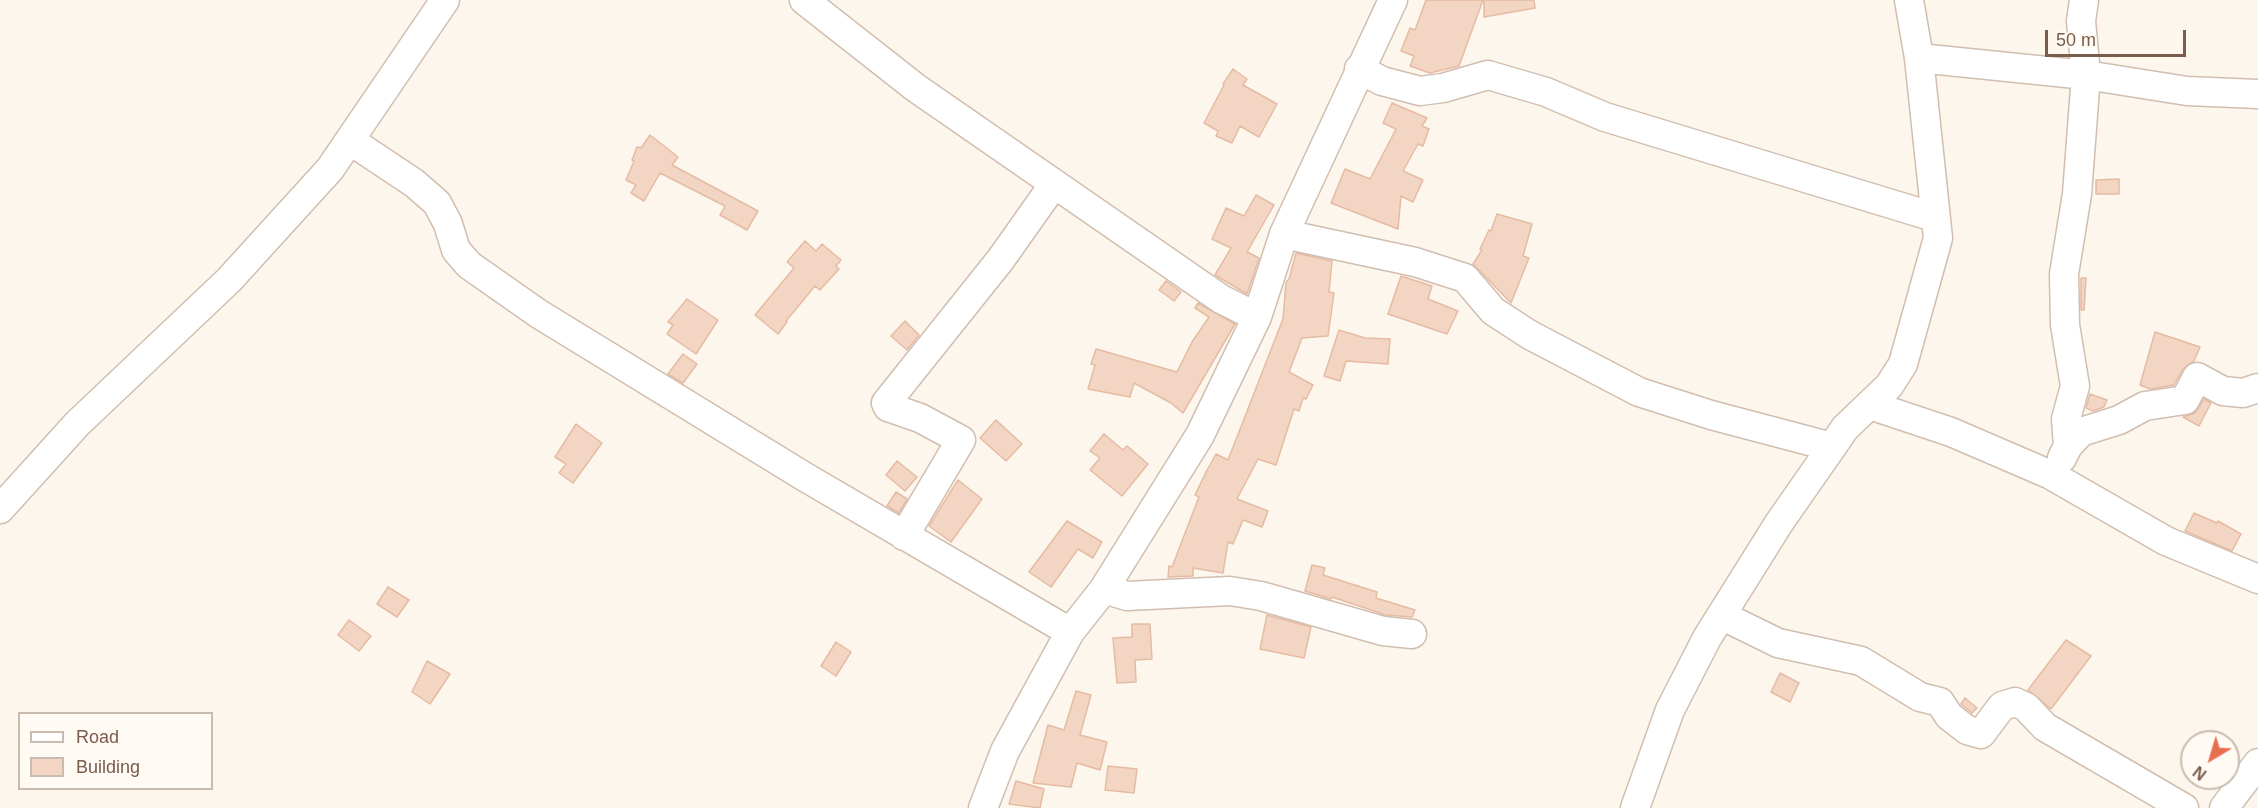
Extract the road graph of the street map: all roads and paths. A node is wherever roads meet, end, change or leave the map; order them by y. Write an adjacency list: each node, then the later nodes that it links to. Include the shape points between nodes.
1 (445, 0): 10 (street)
2 (804, 0): 11 (street, via 916,88)
3 (1393, 0): 7 (street)
4 (1909, 0): 6 (street)
5 (2084, 0): 8 (street, via 2081,21)
6 (1919, 58): 8 (street); 12 (street)
7 (1359, 69): 12 (street, via 1382,81 1420,91 1488,75 1546,92 1605,117); 13 (street)
8 (2086, 75): 9 (street, via 2187,91); 17 (street, via 2078,194 2064,274 2065,325 2075,386 2066,419)
9 (2258, 94)
10 (351, 141): 20 (street, via 229,280 77,424); 21 (street, via 437,203 456,250 469,265 539,314)
11 (1054, 184): 14 (street, via 1221,298); 21 (street, via 1001,259 886,403 961,440)
12 (1934, 217): 16 (street, via 1938,238 1903,364)
13 (1284, 234): 14 (street); 18 (street, via 1415,262 1465,278 1493,311 1530,336 1639,392)
14 (1257, 317): 23 (street, via 1200,435)
15 (2258, 388): 17 (street, via 2243,393 2223,391 2197,377 2185,400 2145,406 2119,420 2081,432)
16 (1870, 405): 18 (street); 19 (street, via 1951,432)
17 (2068, 446): 19 (street)
18 (1832, 447): 24 (street, via 1779,523)
19 (2053, 476): 22 (street, via 2166,541)
20 (0, 509)
21 (904, 536): 25 (street)
22 (2258, 579)
23 (1104, 589): 25 (street); 26 (street, via 1127,596 1230,591 1251,594 1383,631)
24 (1723, 616): 29 (street, via 1707,638 1670,710); 30 (street, via 1778,643 1861,661 1920,698 1940,702 1966,730 1981,734 2001,706 2015,702 2026,707 2046,727)
25 (1070, 632): 28 (street, via 1005,751)
26 (1412, 634)
27 (2258, 763): 31 (street)
28 (983, 808)
29 (1635, 808)
30 (2184, 808)
31 (2224, 808)

